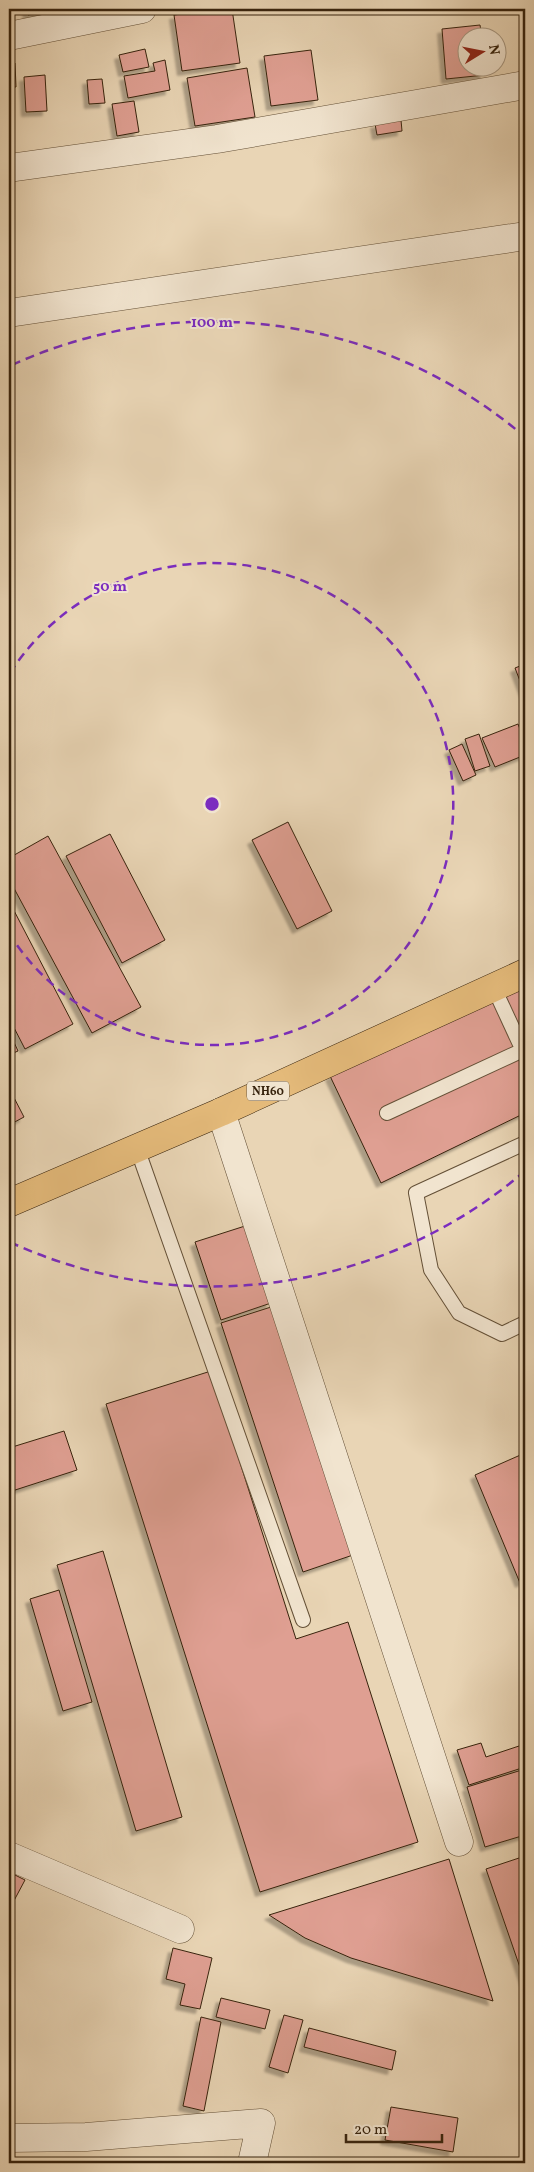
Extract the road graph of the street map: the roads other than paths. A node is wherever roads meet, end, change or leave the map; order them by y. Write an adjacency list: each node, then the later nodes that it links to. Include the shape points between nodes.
1 (142, 9): 2 (street)
2 (9, 36)
3 (525, 85): 4 (street, via 218,139)
4 (9, 168)
5 (525, 236): 6 (street)
6 (9, 313)
7 (525, 974): 8 (highway, NH60)
8 (494, 988): 9 (lane); 10 (highway, NH60)
9 (524, 1053): 11 (lane)
10 (221, 1112): 13 (highway, NH60); 17 (street)
11 (387, 1113)
12 (525, 1144): 15 (lane, via 416,1193 431,1270 459,1313 502,1334)
13 (138, 1148): 14 (highway, NH60); 16 (lane)
14 (9, 1203)
15 (525, 1323)
16 (303, 1620)
17 (459, 1842)
18 (9, 1856): 19 (street)
19 (180, 1929)
20 (9, 2138): 21 (street, via 86,2137 260,2123)
21 (252, 2163)

